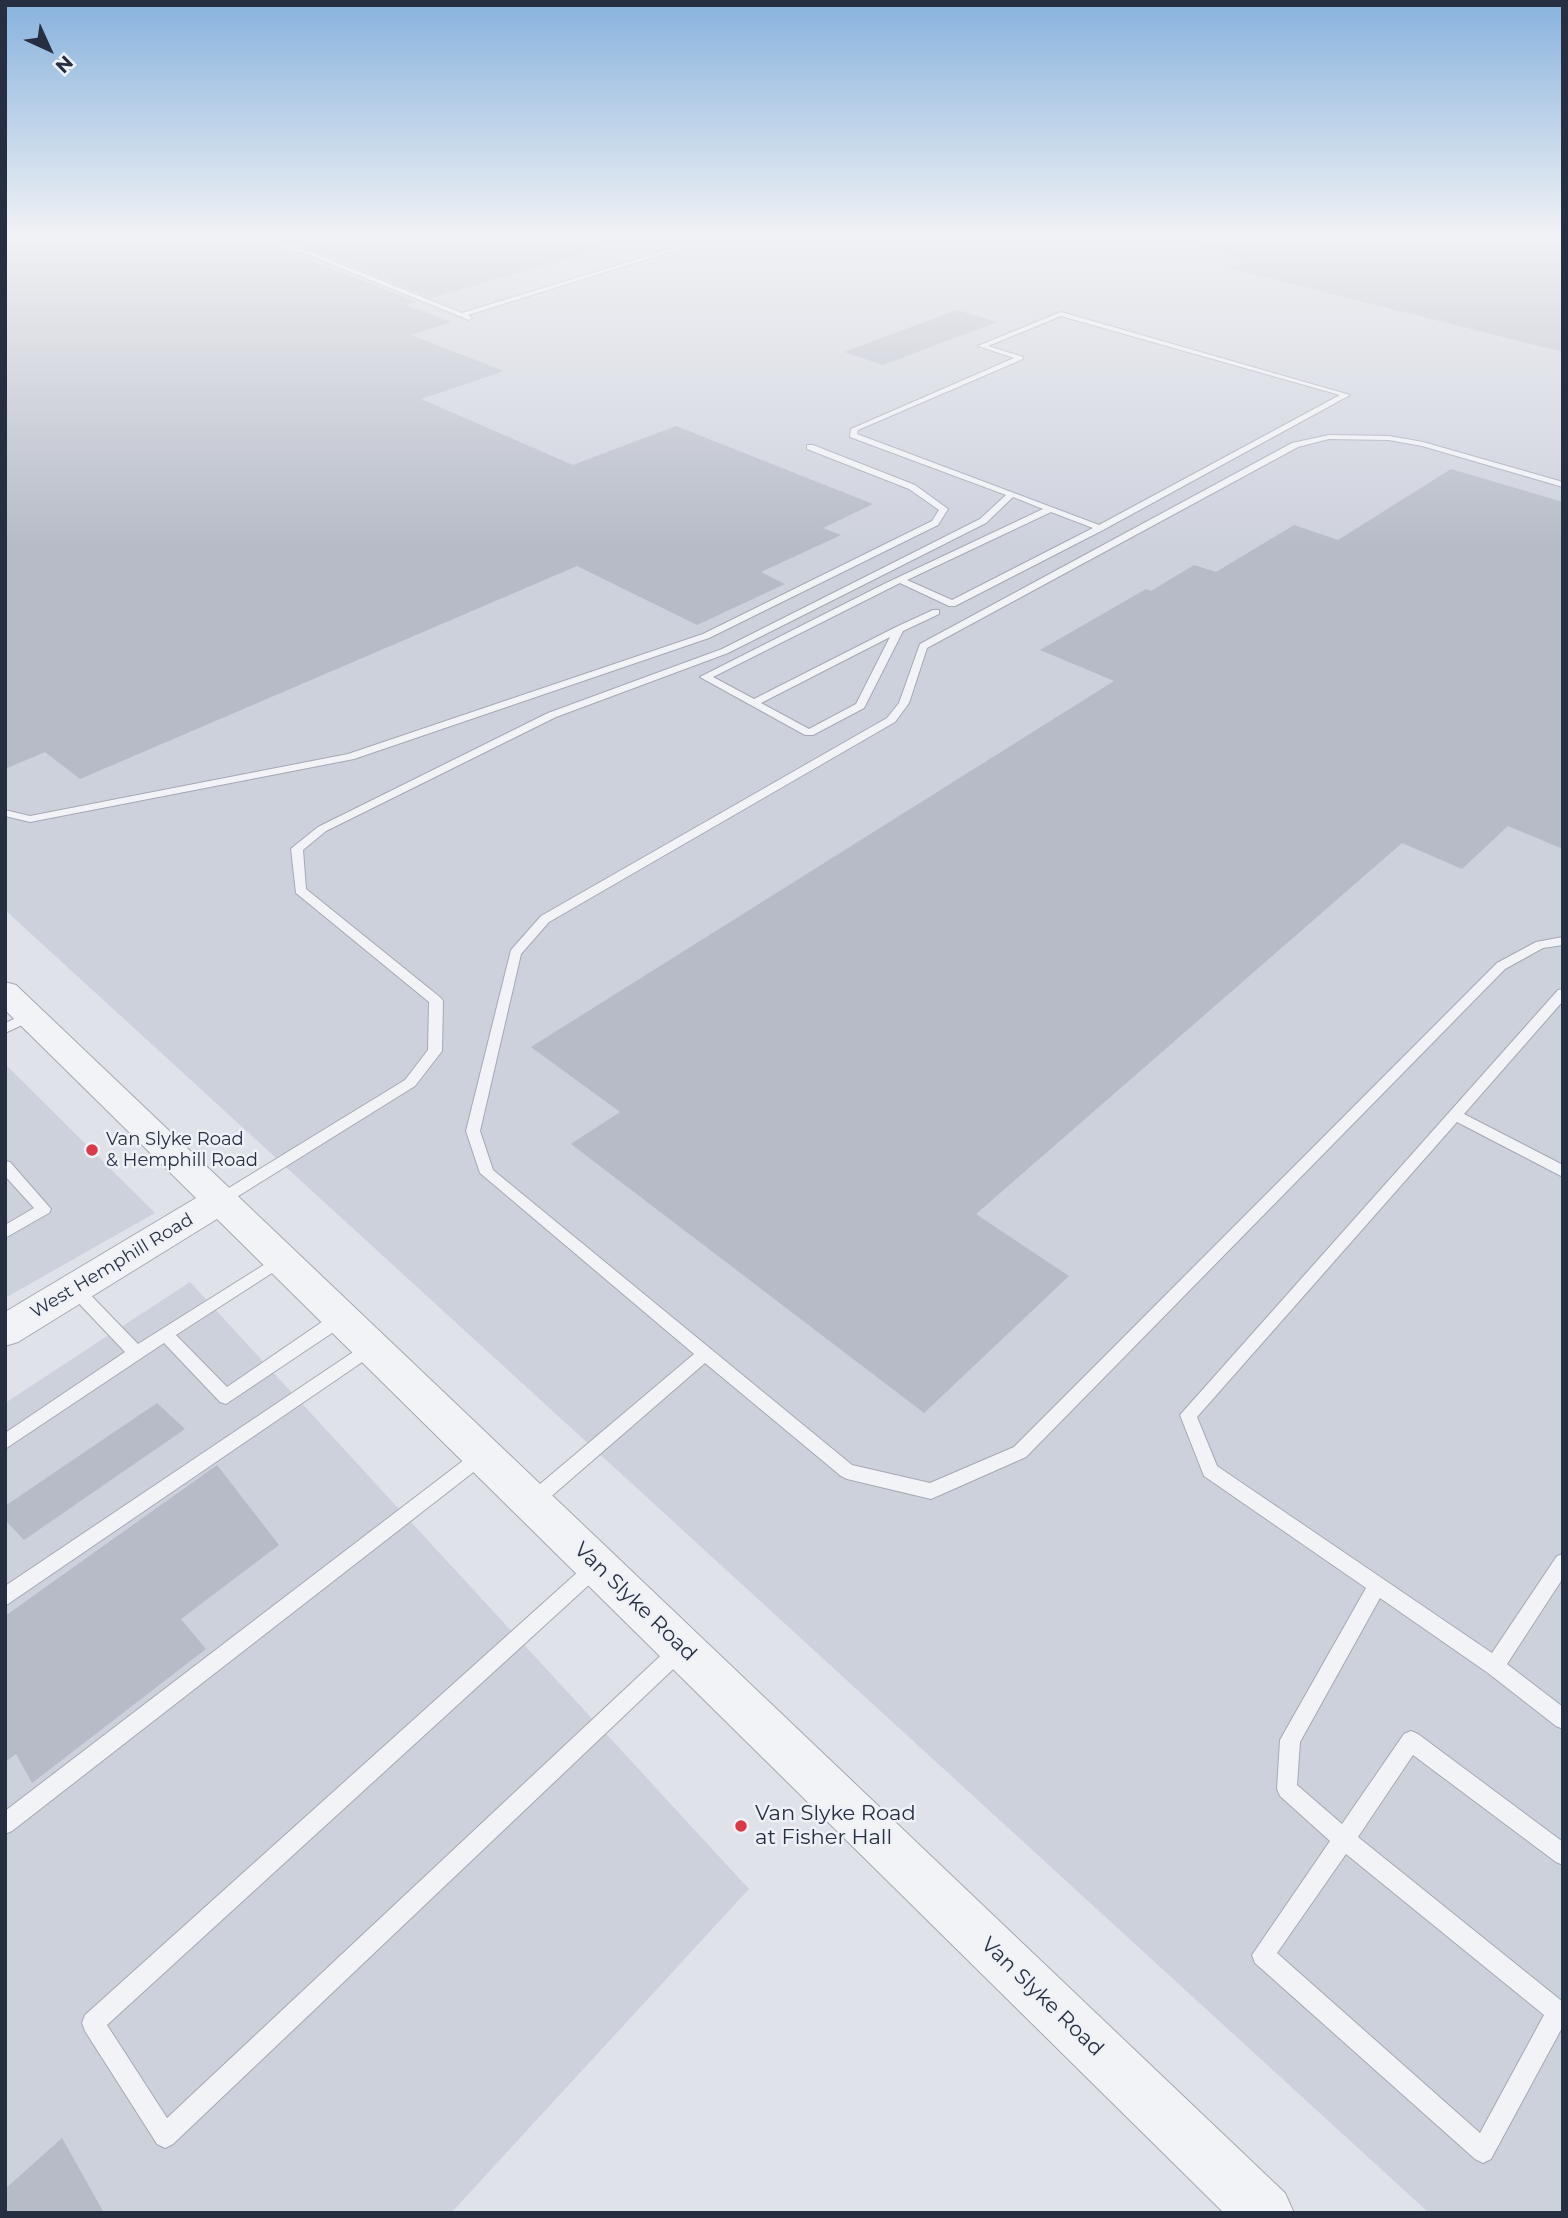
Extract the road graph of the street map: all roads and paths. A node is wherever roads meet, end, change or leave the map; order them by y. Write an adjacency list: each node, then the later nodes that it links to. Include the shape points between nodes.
1 (995, 341): 5 (lane, via 981,346 1021,358 855,429 853,435)
2 (1155, 341): 7 (lane, via 1346,395)
3 (810, 447): 12 (lane, via 912,487 944,509 935,523 706,636 350,757 30,818)
4 (1563, 485): 27 (lane, via 1389,438 1329,437 1295,445 923,646 904,703 891,720 545,919 515,953 473,1131 487,1173)
5 (1012, 494): 6 (lane); 19 (lane, via 983,521 725,651 552,715 322,829 297,849 300,890 436,1001 435,1051 410,1083)
6 (1050, 509): 7 (lane); 8 (lane)
7 (1100, 528): 8 (lane, via 952,604)
8 (900, 580): 11 (lane, via 705,677)
9 (936, 611): 10 (lane)
10 (899, 629): 11 (lane); 11 (lane, via 860,706 809,733)
11 (754, 703)
12 (5, 813)
13 (1563, 941): 27 (lane, via 1540,945 1501,966 1020,1452 931,1491 846,1471)
14 (1563, 993): 16 (lane)
15 (14, 1012): 19 (street, Van Slyke Road)
16 (1455, 1115): 18 (lane); 33 (lane, via 1188,1415 1210,1471)
17 (5, 1166): 20 (lane, via 44,1209)
18 (1563, 1172)
19 (219, 1201): 21 (street, Van Slyke Road); 22 (street, West Hemphill Road)
20 (5, 1232)
21 (281, 1260): 24 (street, Van Slyke Road); 25 (lane)
22 (75, 1289): 23 (street, West Hemphill Road); 26 (lane)
23 (5, 1331)
24 (357, 1332): 25 (lane, via 226,1397); 29 (street, Van Slyke Road); 34 (lane)
25 (165, 1334): 26 (lane)
26 (136, 1353): 28 (lane)
27 (705, 1354): 30 (lane)
28 (5, 1442)
29 (484, 1454): 30 (street, Van Slyke Road); 38 (lane)
30 (533, 1501): 32 (street, Van Slyke Road)
31 (1563, 1562): 36 (lane)
32 (597, 1566): 35 (street, Van Slyke Road); 35 (lane, via 93,2023 165,2136)
33 (1376, 1587): 36 (lane); 39 (lane, via 1290,1740 1287,1789)
34 (5, 1597)
35 (682, 1647): 42 (street, Van Slyke Road)
36 (1494, 1666): 37 (lane)
37 (1563, 1719)
38 (5, 1824)
39 (1344, 1839): 40 (lane, via 1411,1741); 41 (lane); 41 (lane, via 1263,1955 1482,2151)
40 (1563, 1855)
41 (1561, 2008)
42 (1265, 2213)

